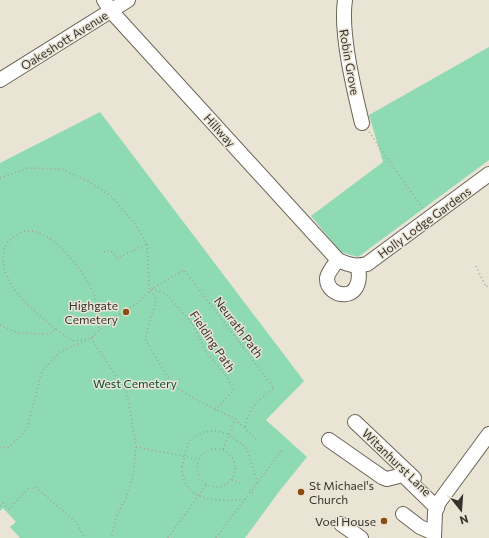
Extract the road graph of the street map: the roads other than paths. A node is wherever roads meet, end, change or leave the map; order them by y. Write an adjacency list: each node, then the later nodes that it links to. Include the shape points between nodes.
1 (128, 0): 3 (street, Oakeshott Avenue)
2 (345, 0): 5 (street, Robin Grove, via 344,31)
3 (108, 5): 4 (street, Oakeshott Avenue); 7 (street, Hillway)
4 (0, 80)
5 (362, 123)
6 (489, 174): 8 (street, Holly Lodge Gardens, via 367,264)
7 (338, 260): 8 (street); 8 (street, via 328,274 327,280 336,293 345,294 354,290 359,282)
8 (358, 267)
9 (356, 422): 12 (street, Witanhurst Lane)
10 (489, 434): 12 (street)
11 (329, 440): 12 (street, via 382,477 387,479 403,474)
12 (438, 505): 15 (street)
13 (403, 514): 15 (street)
14 (340, 524): 16 (street)
15 (434, 536)
16 (361, 538)

